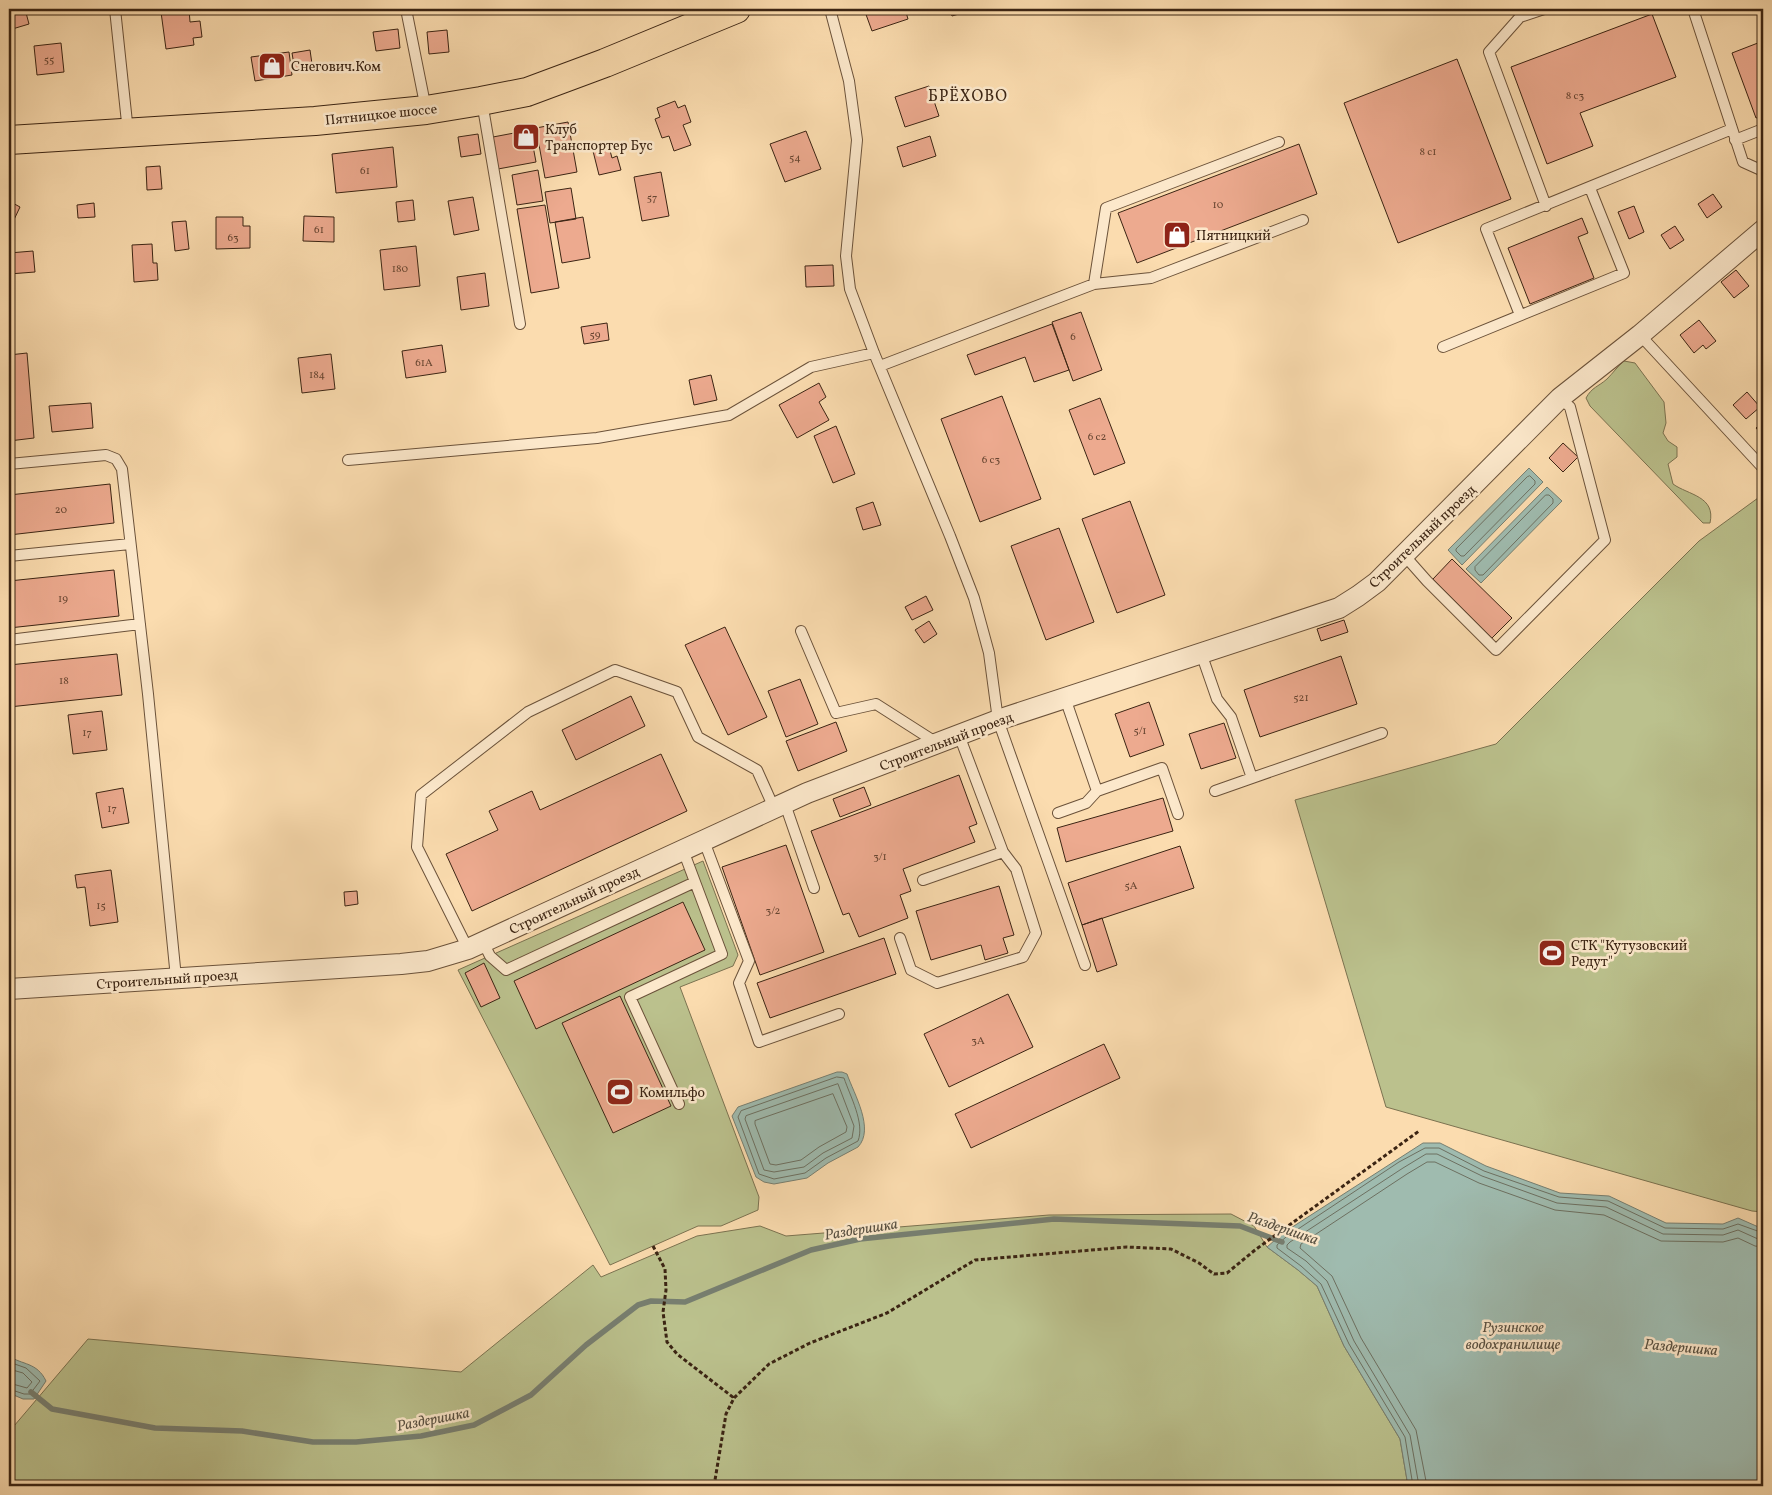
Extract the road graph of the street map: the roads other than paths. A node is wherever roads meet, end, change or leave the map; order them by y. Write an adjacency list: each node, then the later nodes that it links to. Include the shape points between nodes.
1 (115, 9): 11 (lane)
2 (406, 9): 8 (lane)
3 (736, 9): 7 (main road, Пятницкое шоссе, via 527,92)
4 (830, 9): 25 (lane, via 849,81 857,140 848,228 850,289)
5 (1544, 9): 17 (lane, via 1520,17 1489,52)
6 (1693, 9): 9 (lane)
7 (481, 101): 8 (main road, Пятницкое шоссе); 22 (lane)
8 (426, 110): 11 (main road, Пятницкое шоссе)
9 (1732, 129): 13 (lane); 16 (lane)
10 (1763, 129): 13 (lane)
11 (128, 133): 12 (main road, Пятницкое шоссе)
12 (9, 140)
13 (1736, 140): 15 (lane, via 1742,162)
14 (1279, 142): 20 (lane, via 1106,208)
15 (1763, 171)
16 (1590, 188): 17 (lane); 21 (lane, via 1624,273)
17 (1546, 206): 21 (lane, via 1486,229)
18 (1303, 220): 20 (lane, via 1151,278)
19 (1763, 230): 23 (street, Строительный проезд)
20 (1094, 284): 26 (lane)
21 (1520, 316): 24 (lane)
22 (520, 324)
23 (1640, 335): 27 (street, Строительный проезд); 30 (lane)
24 (1443, 346)
25 (874, 353): 26 (lane); 28 (lane, via 811,367 729,416 597,438)
26 (880, 366): 39 (lane, via 974,598 989,653)
27 (1560, 398): 32 (street, Строительный проезд); 32 (lane, via 1570,407 1605,540 1592,554 1496,650)
28 (348, 460)
29 (9, 464): 31 (lane, via 106,455 116,459 122,469)
30 (1763, 468)
31 (130, 544): 33 (lane); 34 (lane)
32 (1404, 555): 37 (street, Строительный проезд, via 1377,582 1338,608)
33 (9, 556)
34 (140, 624): 36 (lane); 58 (lane)
35 (801, 631): 42 (lane, via 836,713 876,704)
36 (9, 640)
37 (1201, 653): 38 (street, Строительный проезд); 43 (lane, via 1217,699 1231,717)
38 (1064, 698): 39 (street, Строительный проезд); 44 (lane)
39 (998, 720): 41 (street, Строительный проезд); 57 (lane)
40 (1382, 733): 43 (lane)
41 (959, 735): 42 (street, Строительный проезд); 51 (lane)
42 (938, 743): 46 (street, Строительный проезд)
43 (1252, 778): 45 (lane)
44 (1097, 791): 47 (lane, via 1086,803); 48 (lane, via 1162,768)
45 (1215, 791)
46 (779, 806): 49 (street, Строительный проезд); 54 (lane); 56 (lane, via 757,770 698,737 677,692 615,670 528,712 421,795 417,847)
47 (1058, 813)
48 (1178, 814)
49 (704, 841): 50 (street, Строительный проезд); 60 (lane, via 749,961 739,983 759,1042)
50 (683, 850): 53 (lane); 56 (street, Строительный проезд)
51 (1003, 852): 52 (lane); 55 (lane, via 1016,869 1036,933 1023,957 937,984 911,970)
52 (923, 880)
53 (695, 882): 56 (lane, via 506,970); 61 (lane, via 722,954 630,997)
54 (814, 888)
55 (900, 938)
56 (475, 945): 58 (street, Строительный проезд, via 428,960 401,964)
57 (1085, 965)
58 (176, 978): 59 (street, Строительный проезд)
59 (9, 990)
60 (839, 1014)
61 (679, 1104)

